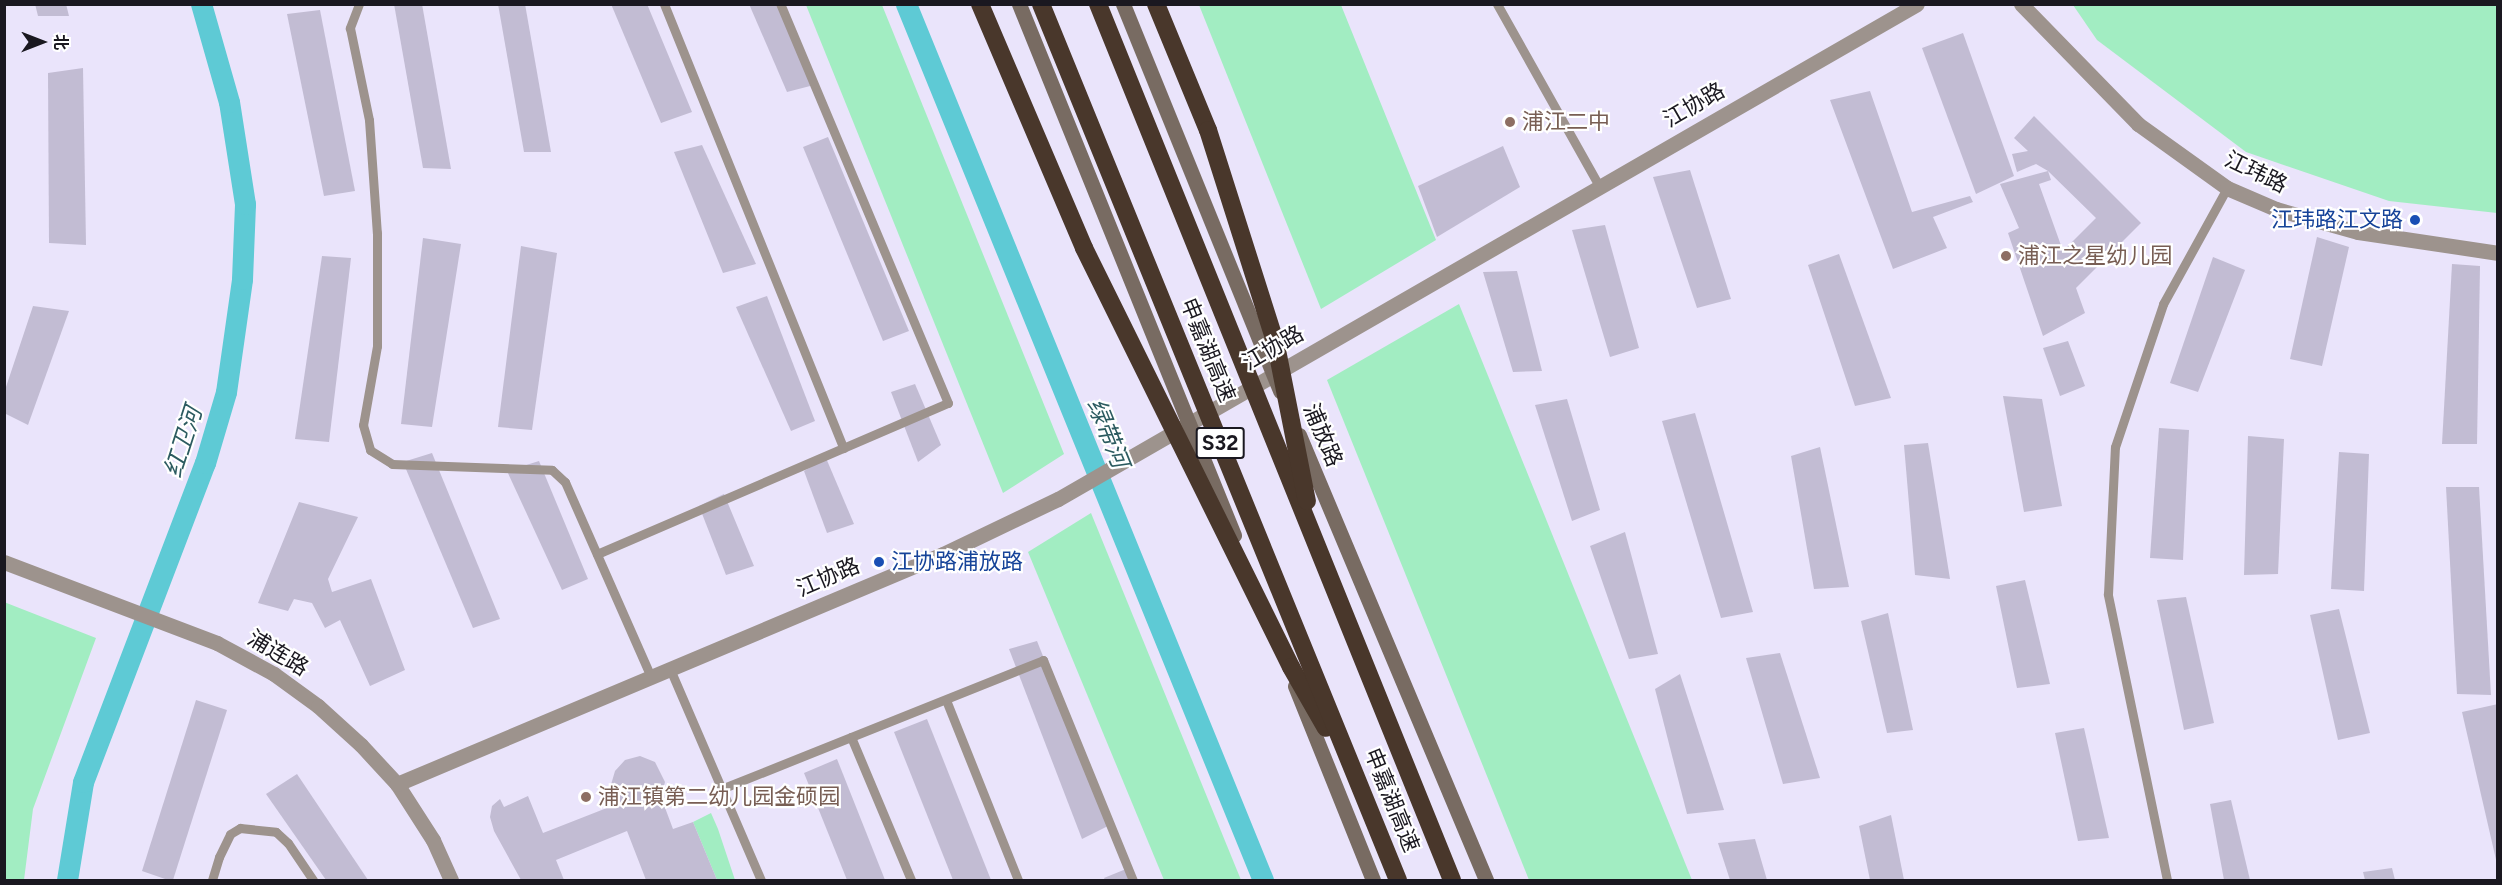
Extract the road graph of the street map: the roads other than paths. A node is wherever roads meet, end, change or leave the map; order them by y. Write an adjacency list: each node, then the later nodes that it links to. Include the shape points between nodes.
1 (359, 4): 20 (lane, via 350,28 369,120 377,233 377,345 363,425 370,450 392,464 552,470 565,482)
2 (664, 4): 18 (lane)
3 (780, 4): 18 (lane, via 948,403)
4 (980, 4): 27 (highway, bridge, via 1084,248 1291,667)
5 (1018, 4): 17 (main road)
6 (1041, 4): 27 (highway, 申嘉湖高速 / S32, bridge)
7 (1098, 4): 19 (highway, 申嘉湖高速 / S32, bridge)
8 (1124, 4): 16 (main road, 浦放路)
9 (1156, 4): 19 (highway, bridge, via 1208,130 1276,345)
10 (1497, 4): 13 (lane)
11 (1917, 4): 13 (street, 江协路)
12 (2021, 4): 14 (street, 江玮路, via 2138,124)
13 (1599, 186): 16 (street, 江协路)
14 (2227, 188): 15 (street, 江玮路, via 2276,209 2358,232); 40 (lane, via 2163,304 2115,447 2108,594)
15 (2498, 253)
16 (1273, 374): 17 (street, 江协路); 39 (main road, 浦放路)
17 (1190, 423): 22 (street, 江协路, via 1058,499 943,554); 36 (main road)
18 (843, 448): 20 (lane)
19 (1315, 544): 38 (highway, 申嘉湖高速 / S32, bridge)
20 (597, 554): 23 (lane)
21 (4, 562): 26 (street, 浦连路, via 217,643 274,674 318,706)
22 (670, 669): 23 (street, 江协路); 28 (lane)
23 (651, 677): 26 (street, 江协路)
24 (946, 699): 25 (lane); 34 (lane); 35 (lane, via 1043,660)
25 (851, 737): 28 (lane); 33 (lane)
26 (397, 784): 31 (street, 浦连路, via 433,840)
27 (1360, 788): 37 (highway, 申嘉湖高速 / S32, bridge)
28 (721, 789): 32 (lane)
29 (212, 880): 30 (lane, via 230,834 240,828 276,832)
30 (313, 880)
31 (451, 880)
32 (761, 880)
33 (911, 880)
34 (1018, 880)
35 (1133, 880)
36 (1372, 880)
37 (1398, 880)
38 (1452, 880)
39 (1486, 880)
40 (2167, 880)

